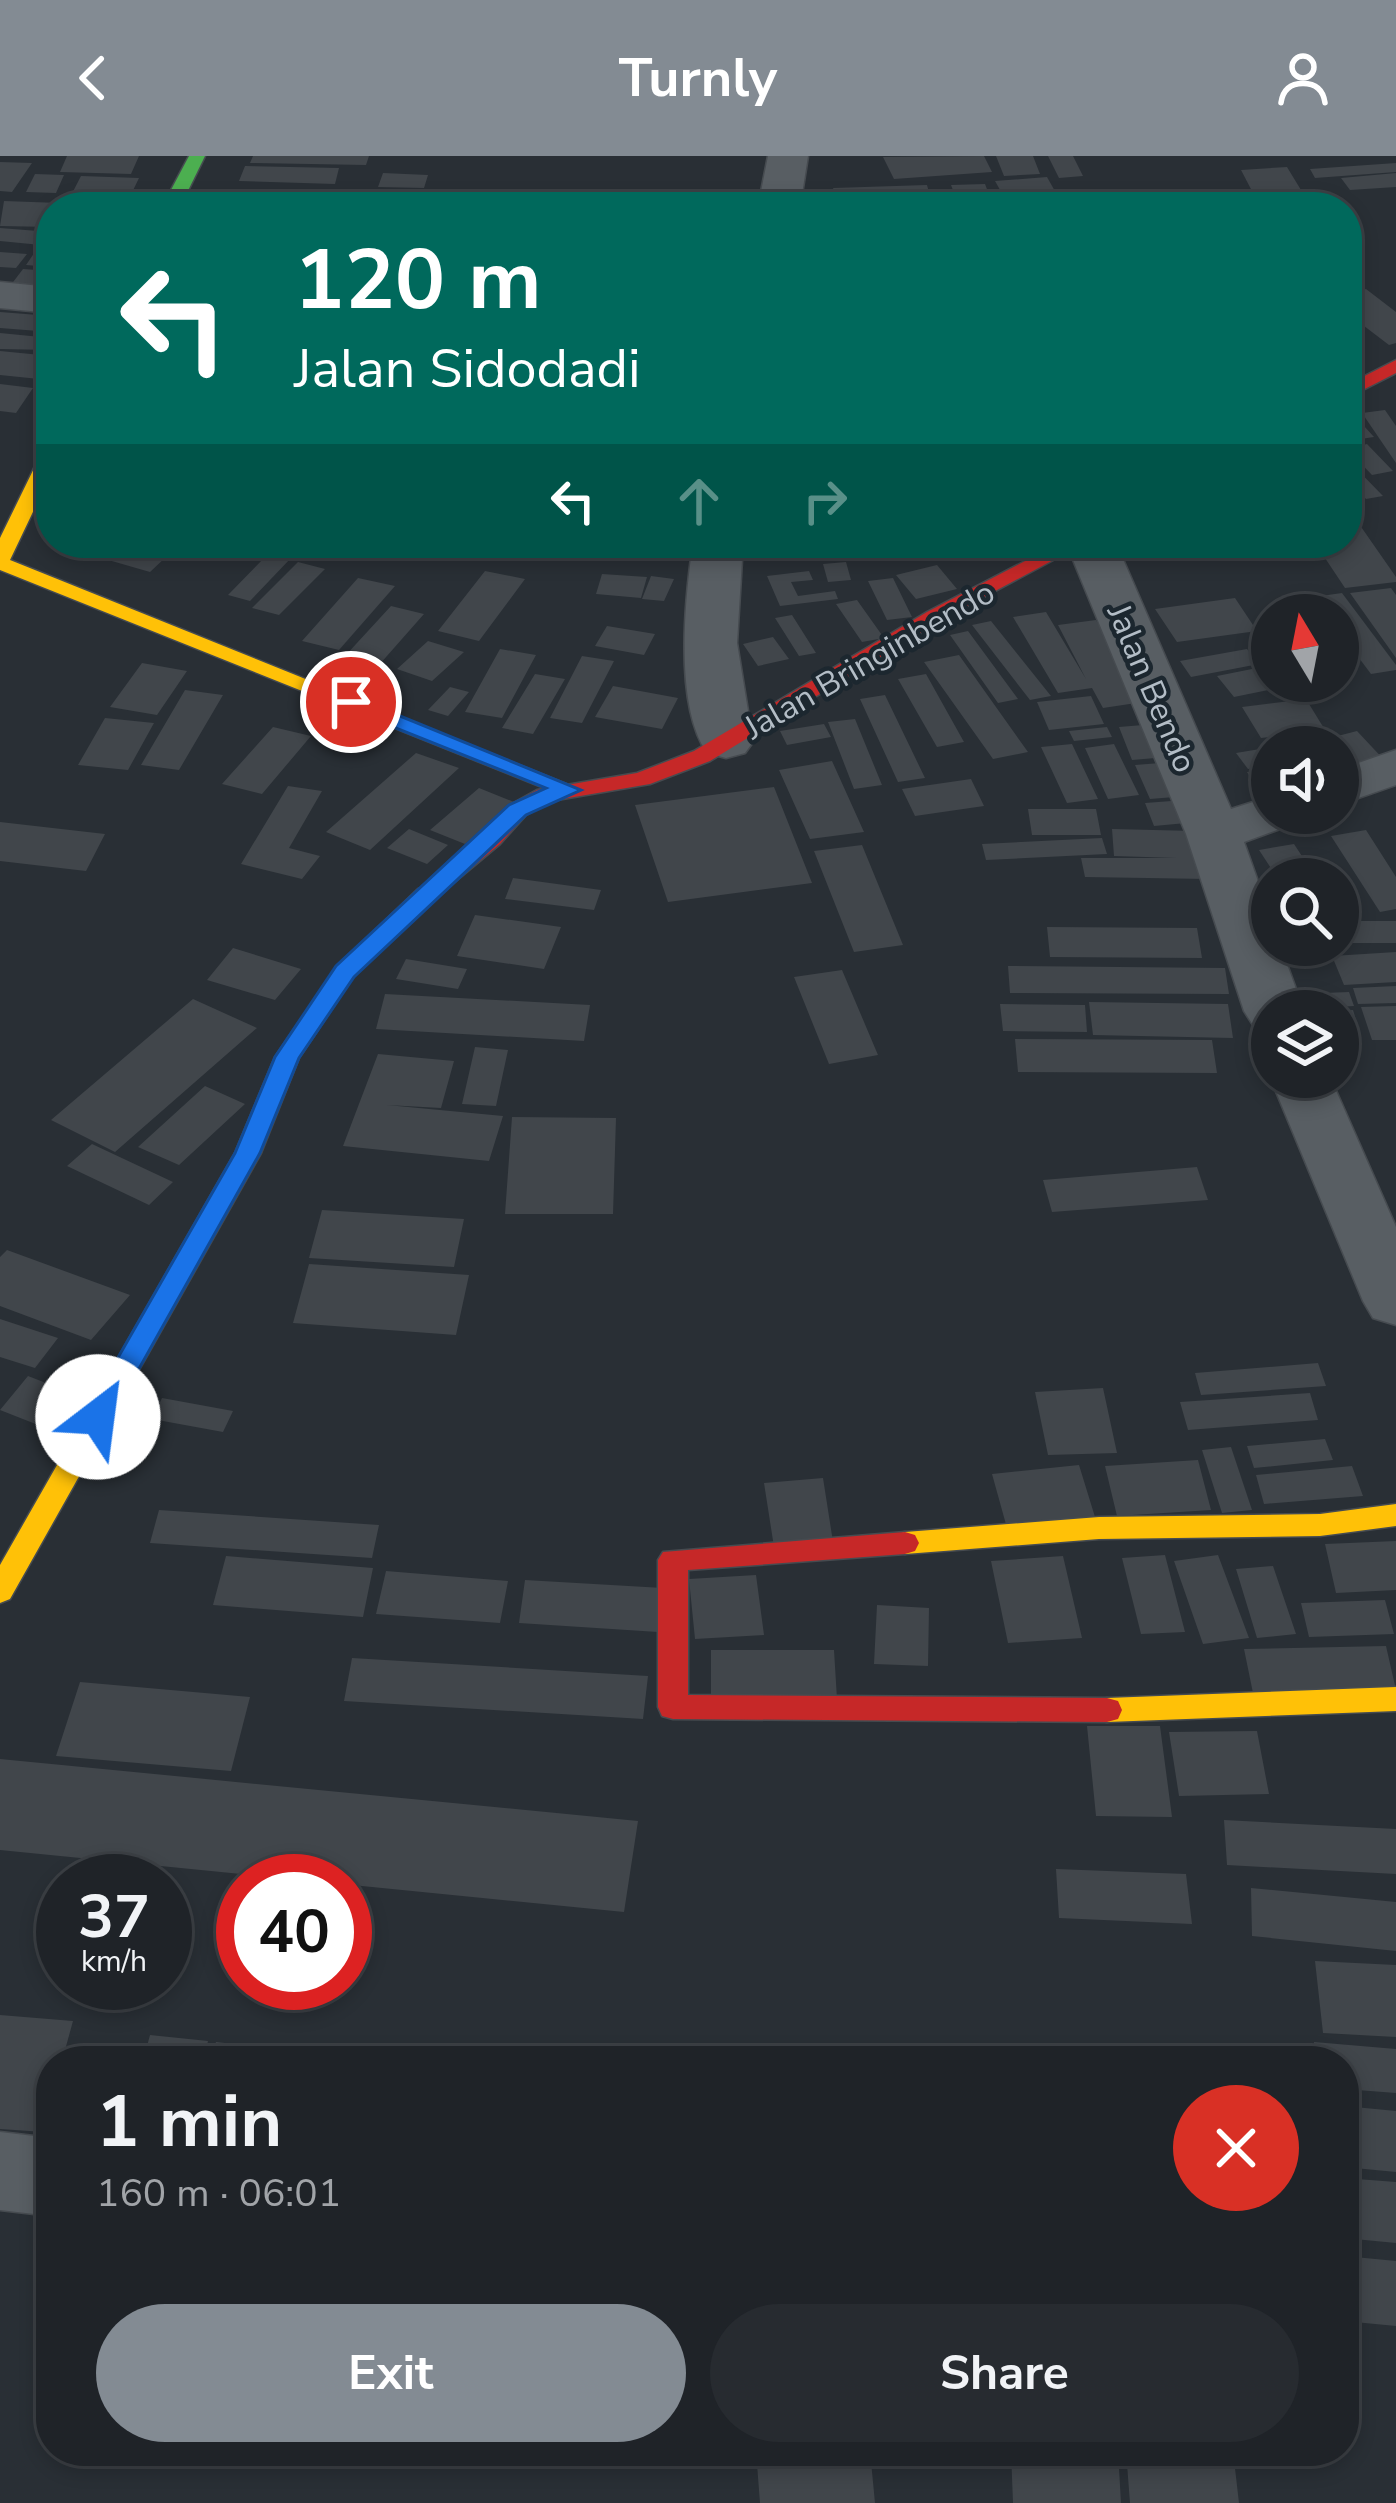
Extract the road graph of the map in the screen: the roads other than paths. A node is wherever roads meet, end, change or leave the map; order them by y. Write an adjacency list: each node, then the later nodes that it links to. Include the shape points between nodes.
1 (196, 156): 3 (street)
2 (788, 156): 4 (street)
3 (179, 192)
4 (782, 192)
5 (0, 295): 6 (street)
6 (36, 299)
7 (1396, 366): 8 (street)
8 (1362, 384)
9 (36, 485): 13 (street)
10 (716, 558): 14 (street, Jalan Bringinbendo, via 707,612)
11 (1047, 558): 14 (street, Jalan Bringinbendo)
12 (1097, 558): 19 (street, Jalan Bendo)
13 (0, 561): 17 (street)
14 (726, 742): 17 (street, Jalan Bringinbendo, via 642,778)
15 (1396, 766): 16 (street)
16 (1359, 781)
17 (570, 790): 24 (street, Jalan Bringinbendo, via 518,810 345,972 287,1057 248,1153)
18 (1251, 821): 19 (street)
19 (1214, 834): 20 (street, Jalan Bendo)
20 (1267, 990)
21 (1309, 1098): 22 (street)
22 (1396, 1301)
23 (1396, 1515): 25 (street, via 674,1561 673,1707 1136,1710)
24 (0, 1591)
25 (1396, 1699)
26 (0, 2171): 27 (street)
27 (36, 2175)

